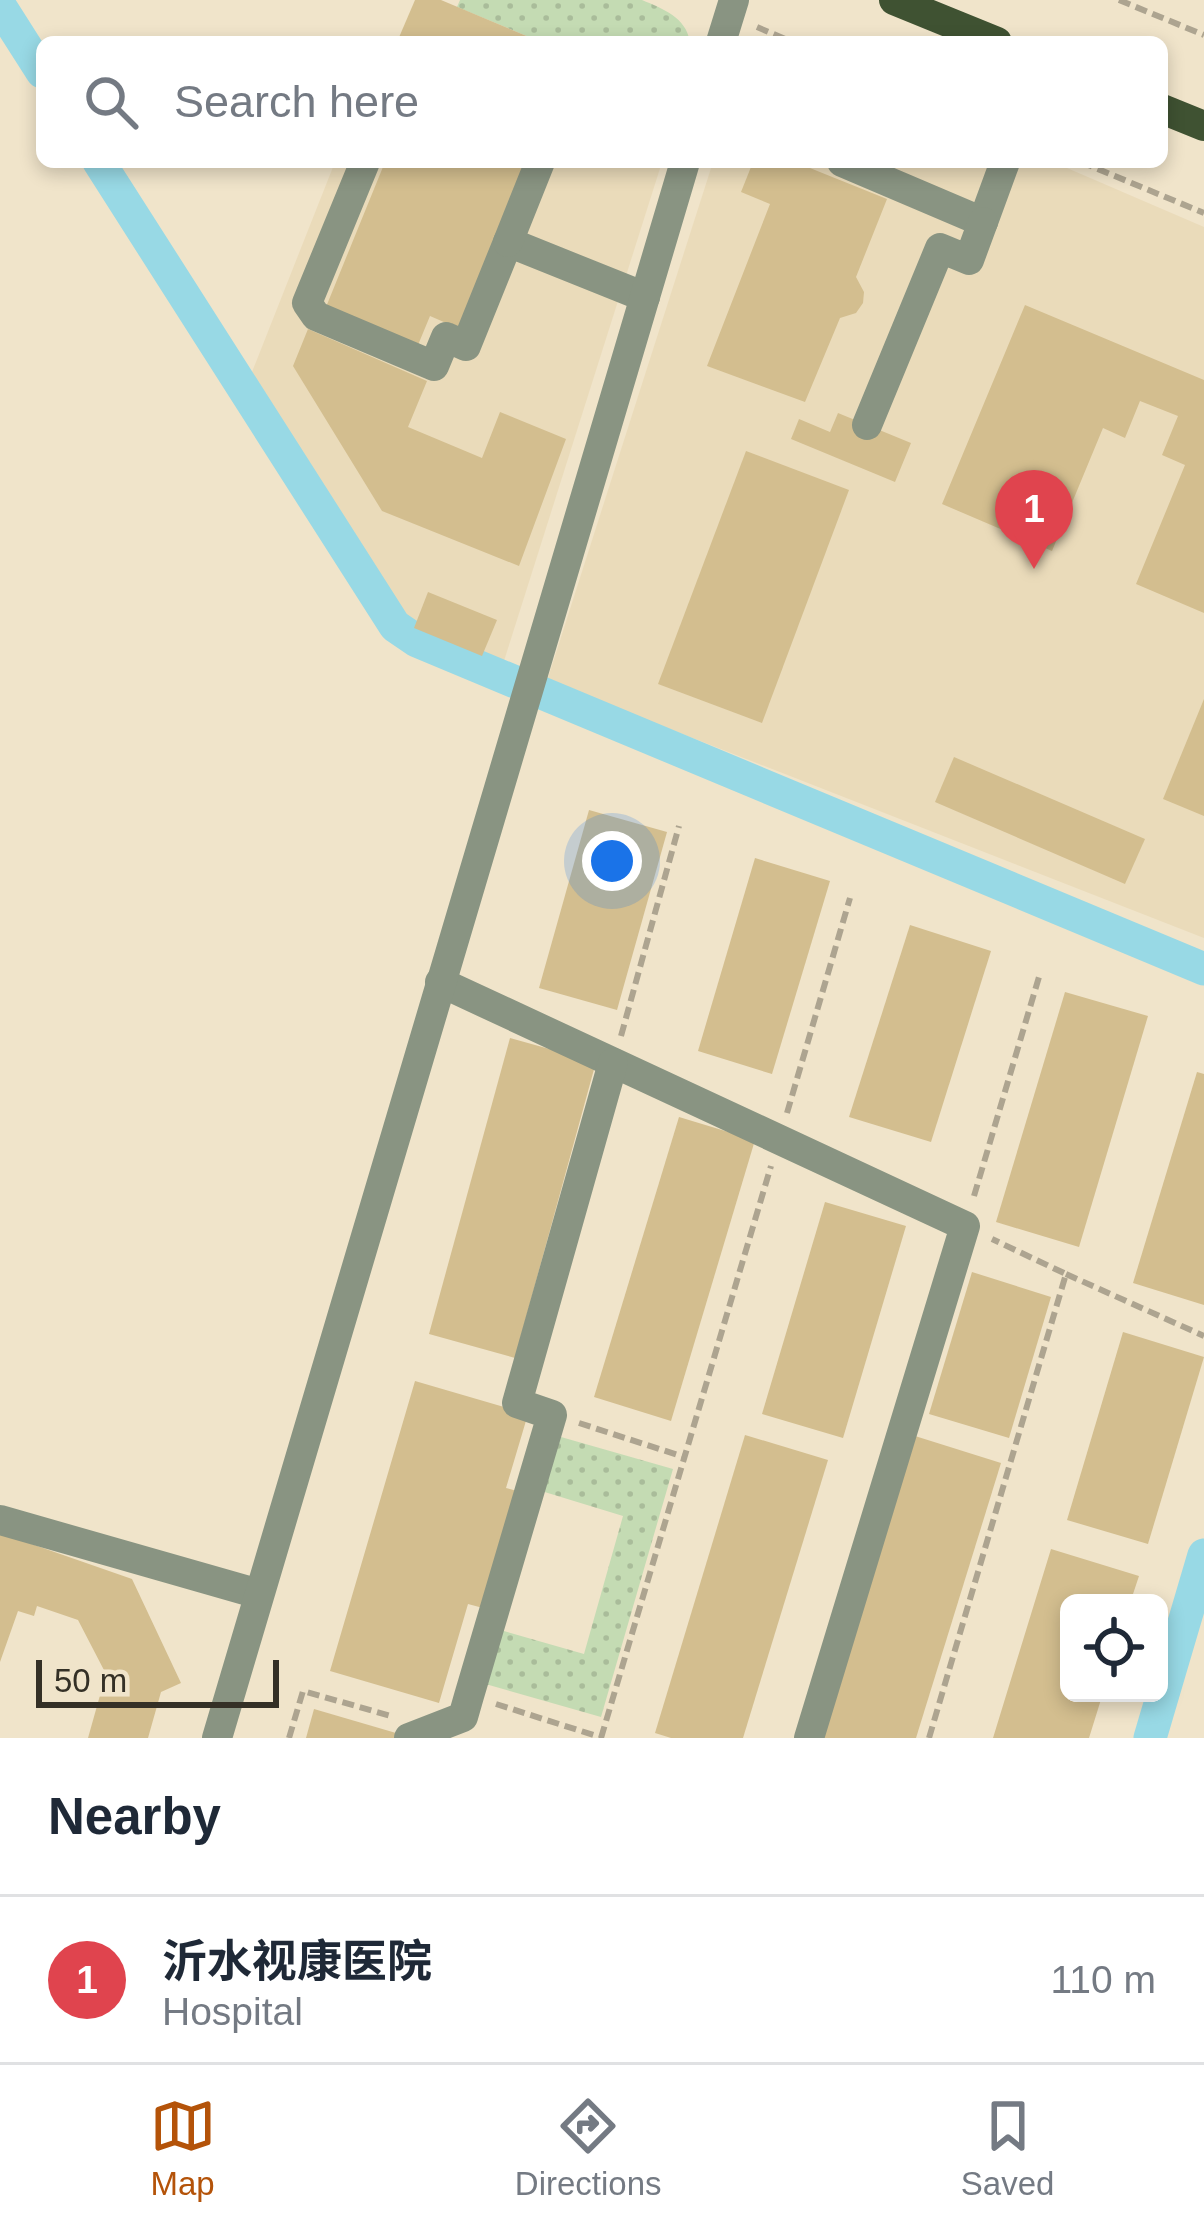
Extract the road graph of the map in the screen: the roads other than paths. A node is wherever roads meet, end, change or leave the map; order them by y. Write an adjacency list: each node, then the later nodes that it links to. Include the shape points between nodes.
1 (734, 0): 3 (street)
2 (894, 0): 4 (main road)
3 (724, 36)
4 (982, 36)
5 (1168, 111): 6 (main road)
6 (1204, 126)
7 (362, 168): 13 (street, via 309,297 311,314 434,366 446,337 466,346)
8 (538, 168): 13 (street)
9 (683, 168): 14 (street)
10 (856, 168): 12 (street)
11 (1003, 168): 12 (street)
12 (983, 222): 15 (street, via 968,260 940,248)
13 (508, 242): 14 (street)
14 (645, 297): 16 (street)
15 (867, 425)
16 (440, 982): 17 (street); 19 (street)
17 (613, 1063): 20 (street, via 517,1403 552,1415 463,1717); 22 (street, via 964,1226)
18 (0, 1520): 19 (street)
19 (259, 1594): 21 (street)
20 (409, 1737)
21 (217, 1738)
22 (809, 1738)

